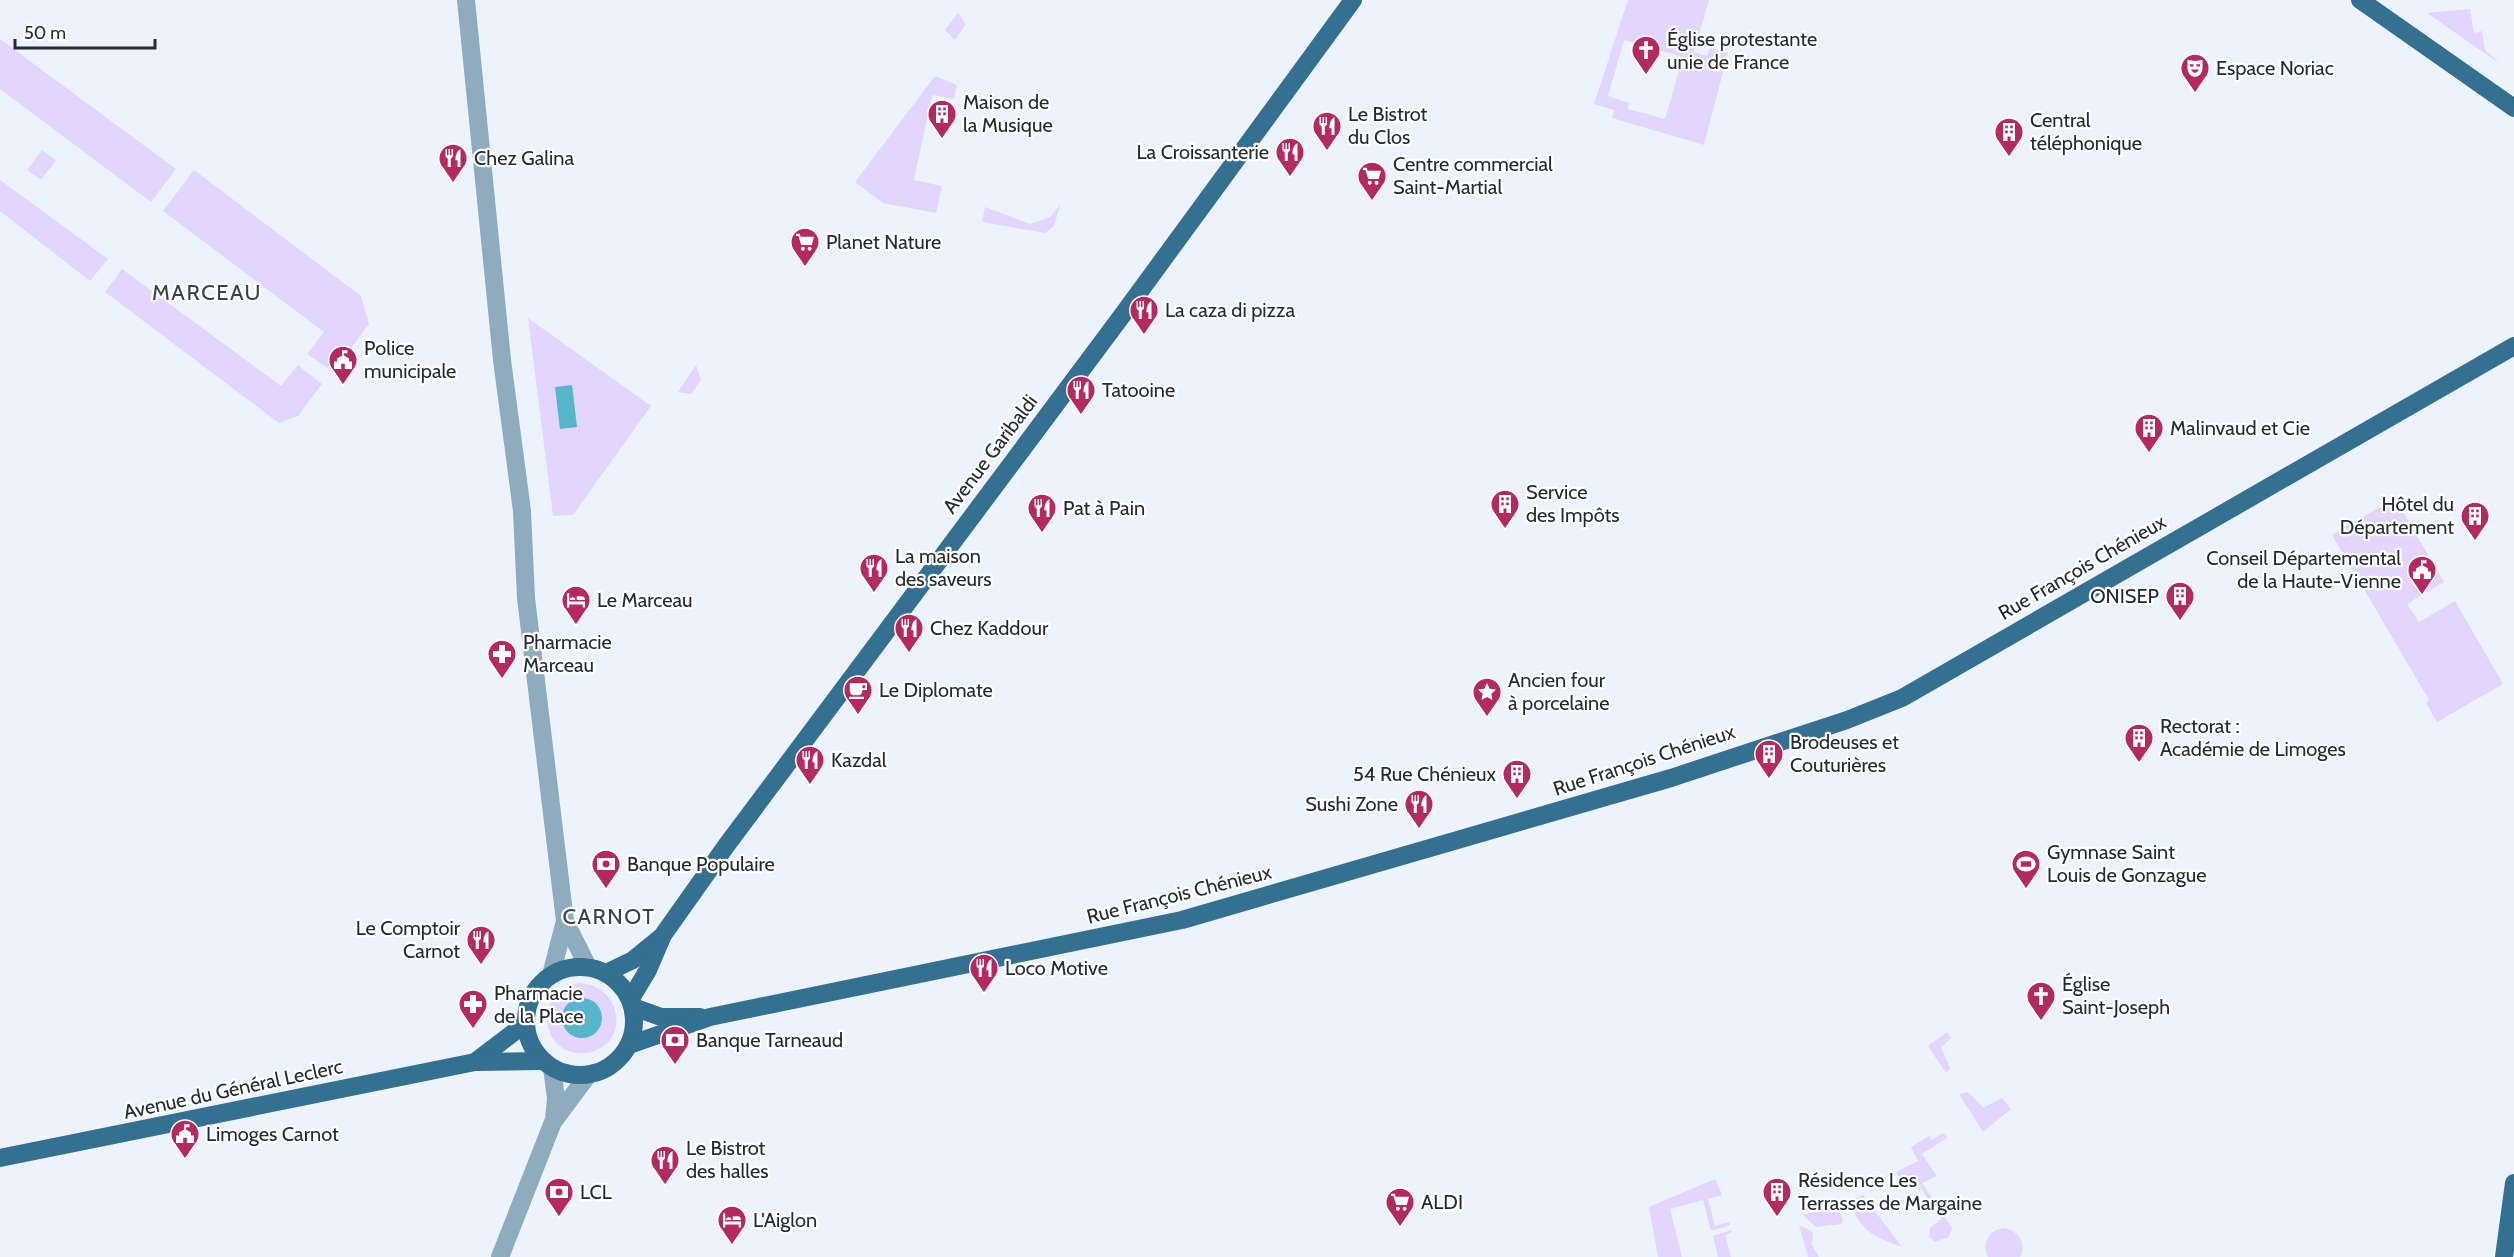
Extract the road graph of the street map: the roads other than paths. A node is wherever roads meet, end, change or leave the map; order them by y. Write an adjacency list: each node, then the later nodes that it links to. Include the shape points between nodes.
1 (466, 0): 6 (street, via 502,360 522,511 526,598)
2 (1353, 0): 7 (main road, Avenue Garibaldi)
3 (2360, 0): 4 (main road)
4 (2514, 108)
5 (2514, 346): 12 (main road, Rue François Chénieux, via 1902,698 1847,720 1548,815 1182,920)
6 (566, 921): 8 (street); 10 (street)
7 (663, 935): 9 (main road, Avenue Garibaldi, via 633,960); 11 (main road, Avenue Garibaldi)
8 (588, 967): 9 (main road); 10 (main road, via 568,968)
9 (606, 973): 11 (main road, via 624,988)
10 (551, 975): 13 (main road, via 537,988 528,1005)
11 (632, 1003): 12 (main road, Rue François Chénieux, via 661,1017); 14 (main road, via 634,1027)
12 (710, 1017): 14 (main road, Rue François Chénieux)
13 (526, 1023): 15 (main road, Avenue du Général Leclerc); 16 (main road, via 534,1050)
14 (629, 1045): 17 (main road, via 611,1066)
15 (474, 1062): 16 (main road, Avenue du Général Leclerc); 19 (main road, Avenue du Général Leclerc)
16 (548, 1064): 17 (main road, via 570,1074); 18 (street, via 556,1098)
17 (588, 1075): 18 (street)
18 (554, 1122): 21 (street)
19 (0, 1158)
20 (2514, 1183): 22 (main road)
21 (500, 1257)
22 (2504, 1257)

